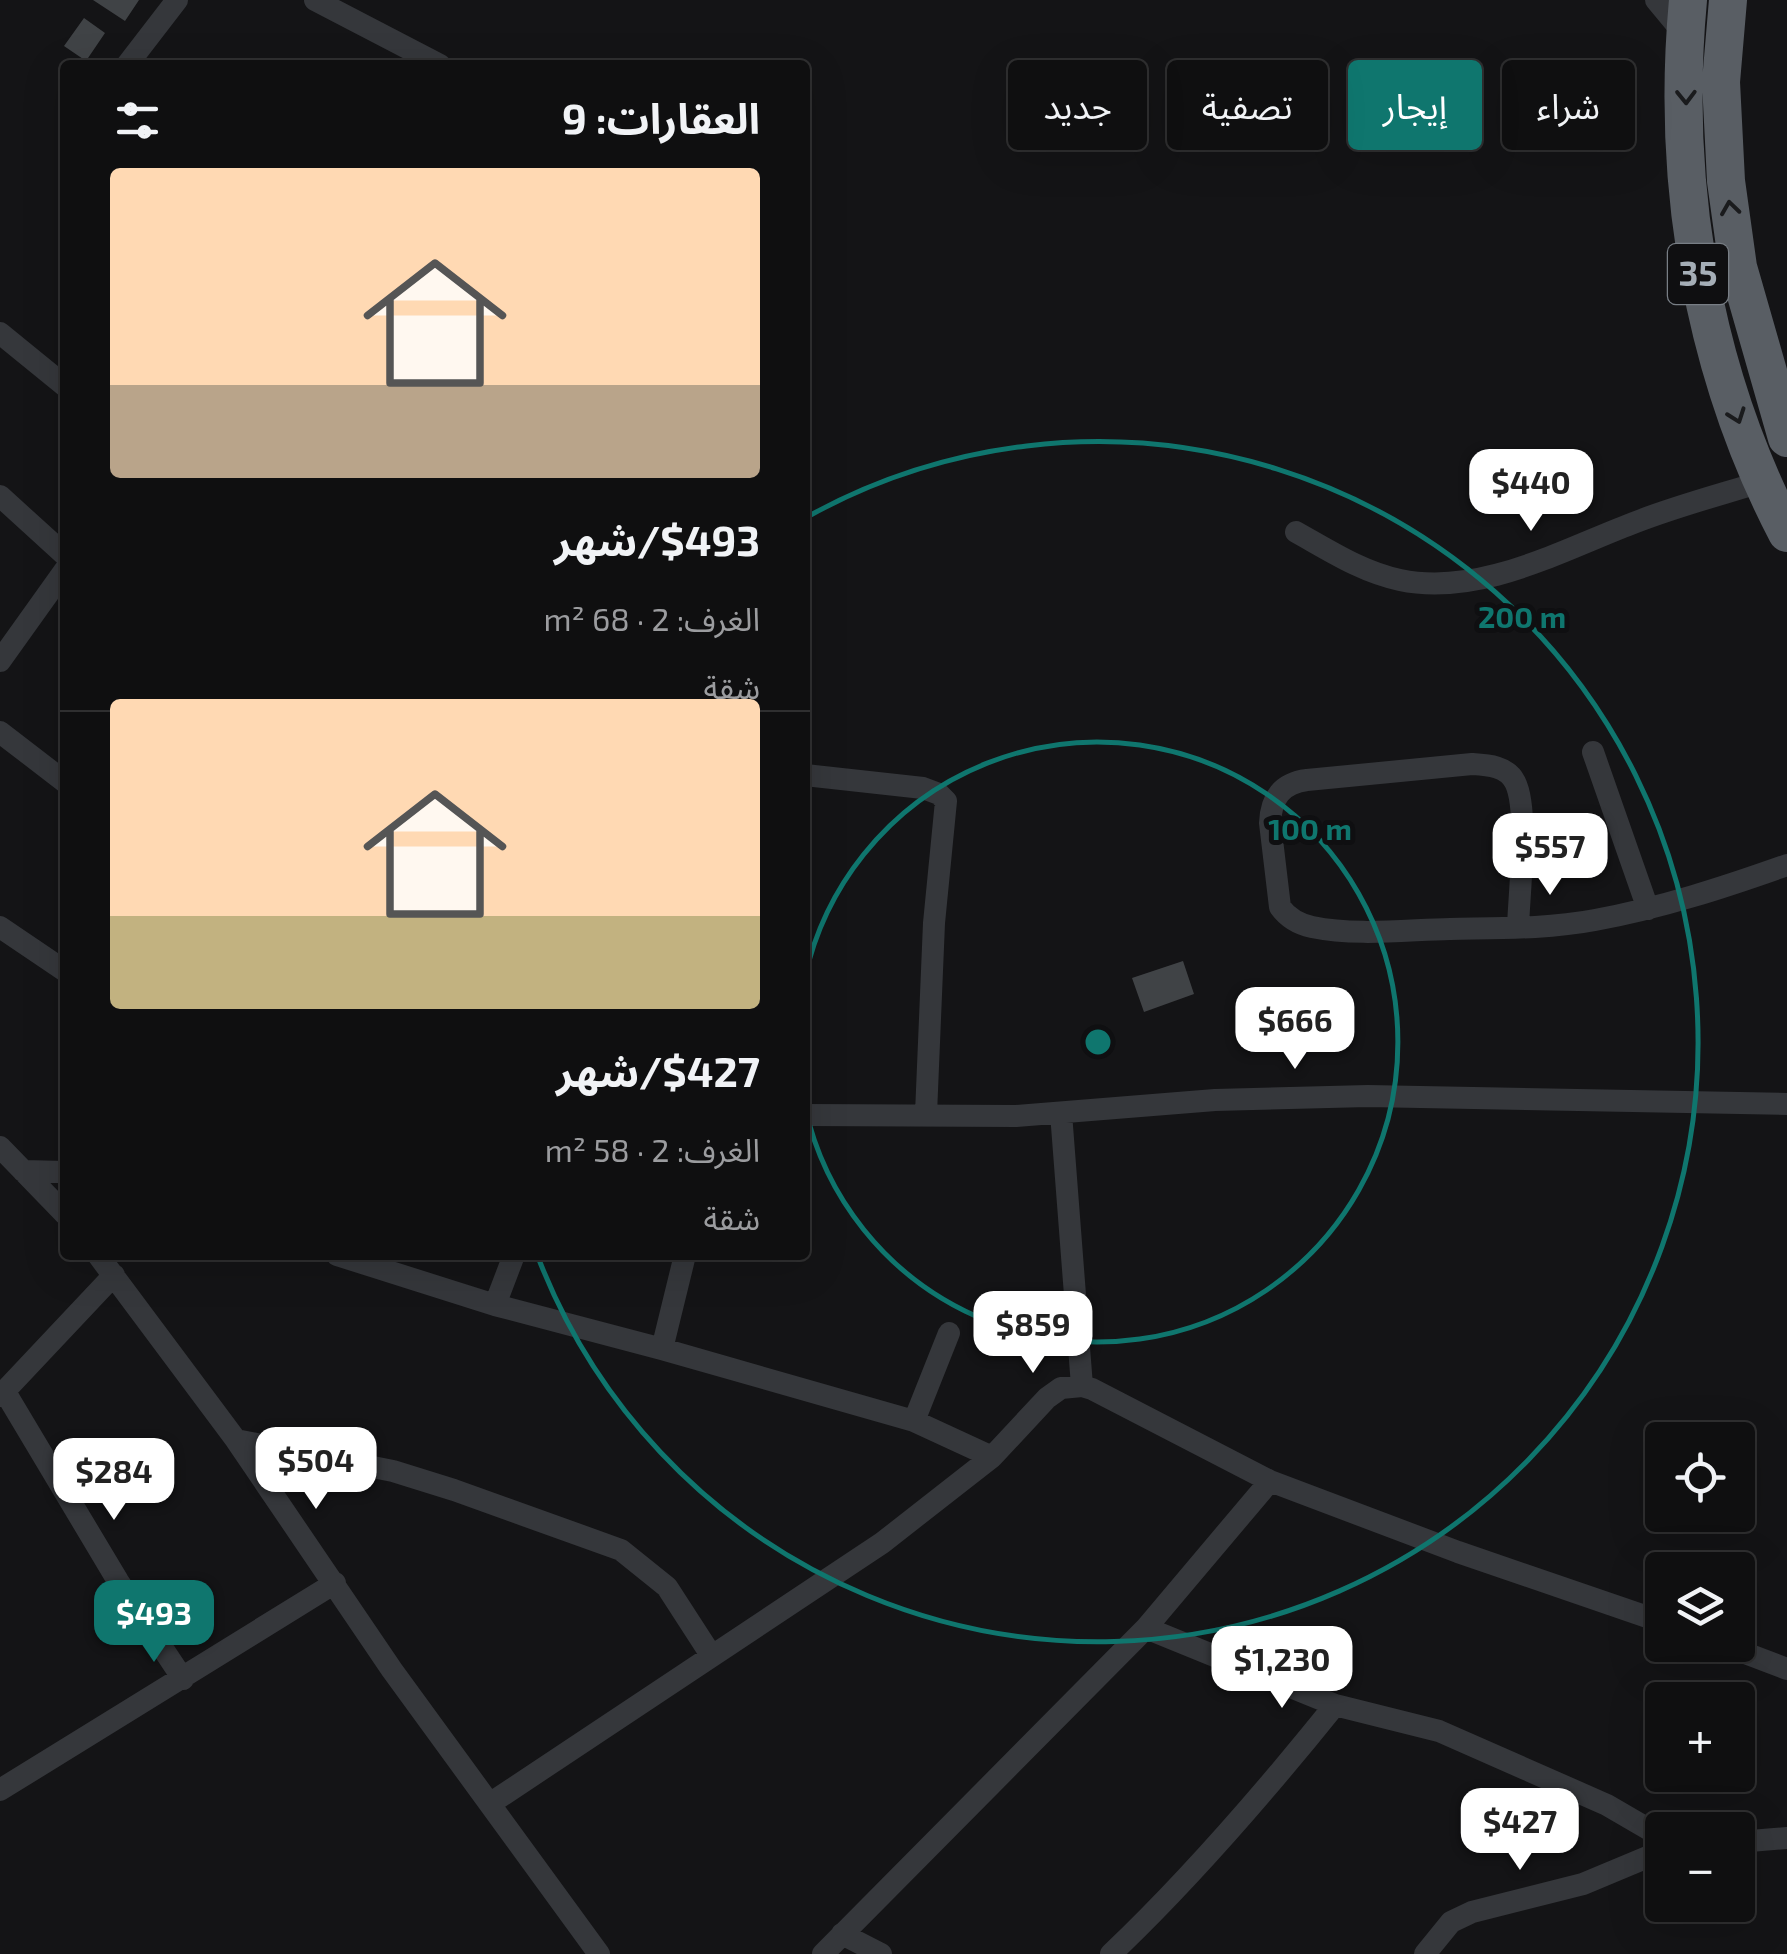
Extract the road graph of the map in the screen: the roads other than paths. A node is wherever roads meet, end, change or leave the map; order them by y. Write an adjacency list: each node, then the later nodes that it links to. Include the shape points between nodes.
1 (177, 0): 7 (street)
2 (316, 0): 5 (street)
3 (1656, 0): 6 (street)
4 (1728, 0): 11 (highway, 35, one-way to 4, via 1738,267 1726,181 1720,82)
5 (340, 6): 8 (street)
6 (1686, 17): 12 (highway, 35, one-way to 12, via 1687,200 1720,368)
7 (131, 60)
8 (432, 60)
9 (0, 333): 10 (street)
10 (60, 382)
11 (1787, 438)
12 (1760, 482): 14 (street, via 1513,569 1442,583 1402,580 1353,564); 15 (highway, 35)
13 (0, 496): 16 (street)
14 (1296, 532)
15 (1787, 532)
16 (60, 551)
17 (60, 577): 18 (street)
18 (0, 661)
19 (0, 732): 22 (street)
20 (1593, 752): 24 (street)
21 (810, 775): 30 (street, via 922,788 946,801)
22 (60, 778)
23 (1787, 865): 24 (street)
24 (1648, 909): 26 (street, via 1591,922)
25 (0, 927): 27 (street)
26 (1518, 927): 26 (street, via 1521,822 1515,781 1507,772 1472,764 1308,780 1277,794 1270,823 1280,907 1287,917 1348,931)
27 (60, 968)
28 (1787, 1104): 29 (street, via 1368,1096)
29 (1061, 1113): 30 (street); 44 (street)
30 (926, 1114): 31 (street)
31 (810, 1115)
32 (0, 1147): 33 (street)
33 (23, 1171): 34 (street); 35 (street)
34 (60, 1172)
35 (60, 1209)
36 (102, 1260): 40 (street)
37 (353, 1260): 41 (street)
38 (512, 1260): 41 (street)
39 (684, 1260): 43 (street)
40 (114, 1274): 45 (street); 47 (street)
41 (495, 1305): 43 (street)
42 (949, 1333): 46 (street)
43 (662, 1348): 46 (street)
44 (1082, 1386): 48 (street, via 1061,1388 1048,1398); 49 (street)
45 (3, 1394): 56 (street)
46 (914, 1422): 48 (street)
47 (236, 1440): 50 (street); 53 (street, via 393,1472 621,1550 666,1587)
48 (992, 1457): 53 (street, via 882,1543)
49 (1270, 1481): 51 (street); 52 (street)
50 (335, 1583): 56 (street); 59 (street)
51 (1645, 1616)
52 (1146, 1628): 57 (street); 64 (street)
53 (712, 1655): 59 (street)
54 (1755, 1657): 55 (street)
55 (1787, 1669)
56 (183, 1679): 58 (street)
57 (1335, 1704): 60 (street, via 1439,1731); 68 (street, via 1262,1796)
58 (0, 1790)
59 (491, 1803): 65 (street)
60 (1645, 1827)
61 (1787, 1838): 62 (street)
62 (1755, 1841)
63 (1645, 1858): 69 (street, via 1583,1884 1472,1912 1451,1922)
64 (842, 1934): 66 (street); 67 (street)
65 (599, 1954)
66 (823, 1954)
67 (881, 1954)
68 (1110, 1954)
69 (1425, 1954)

